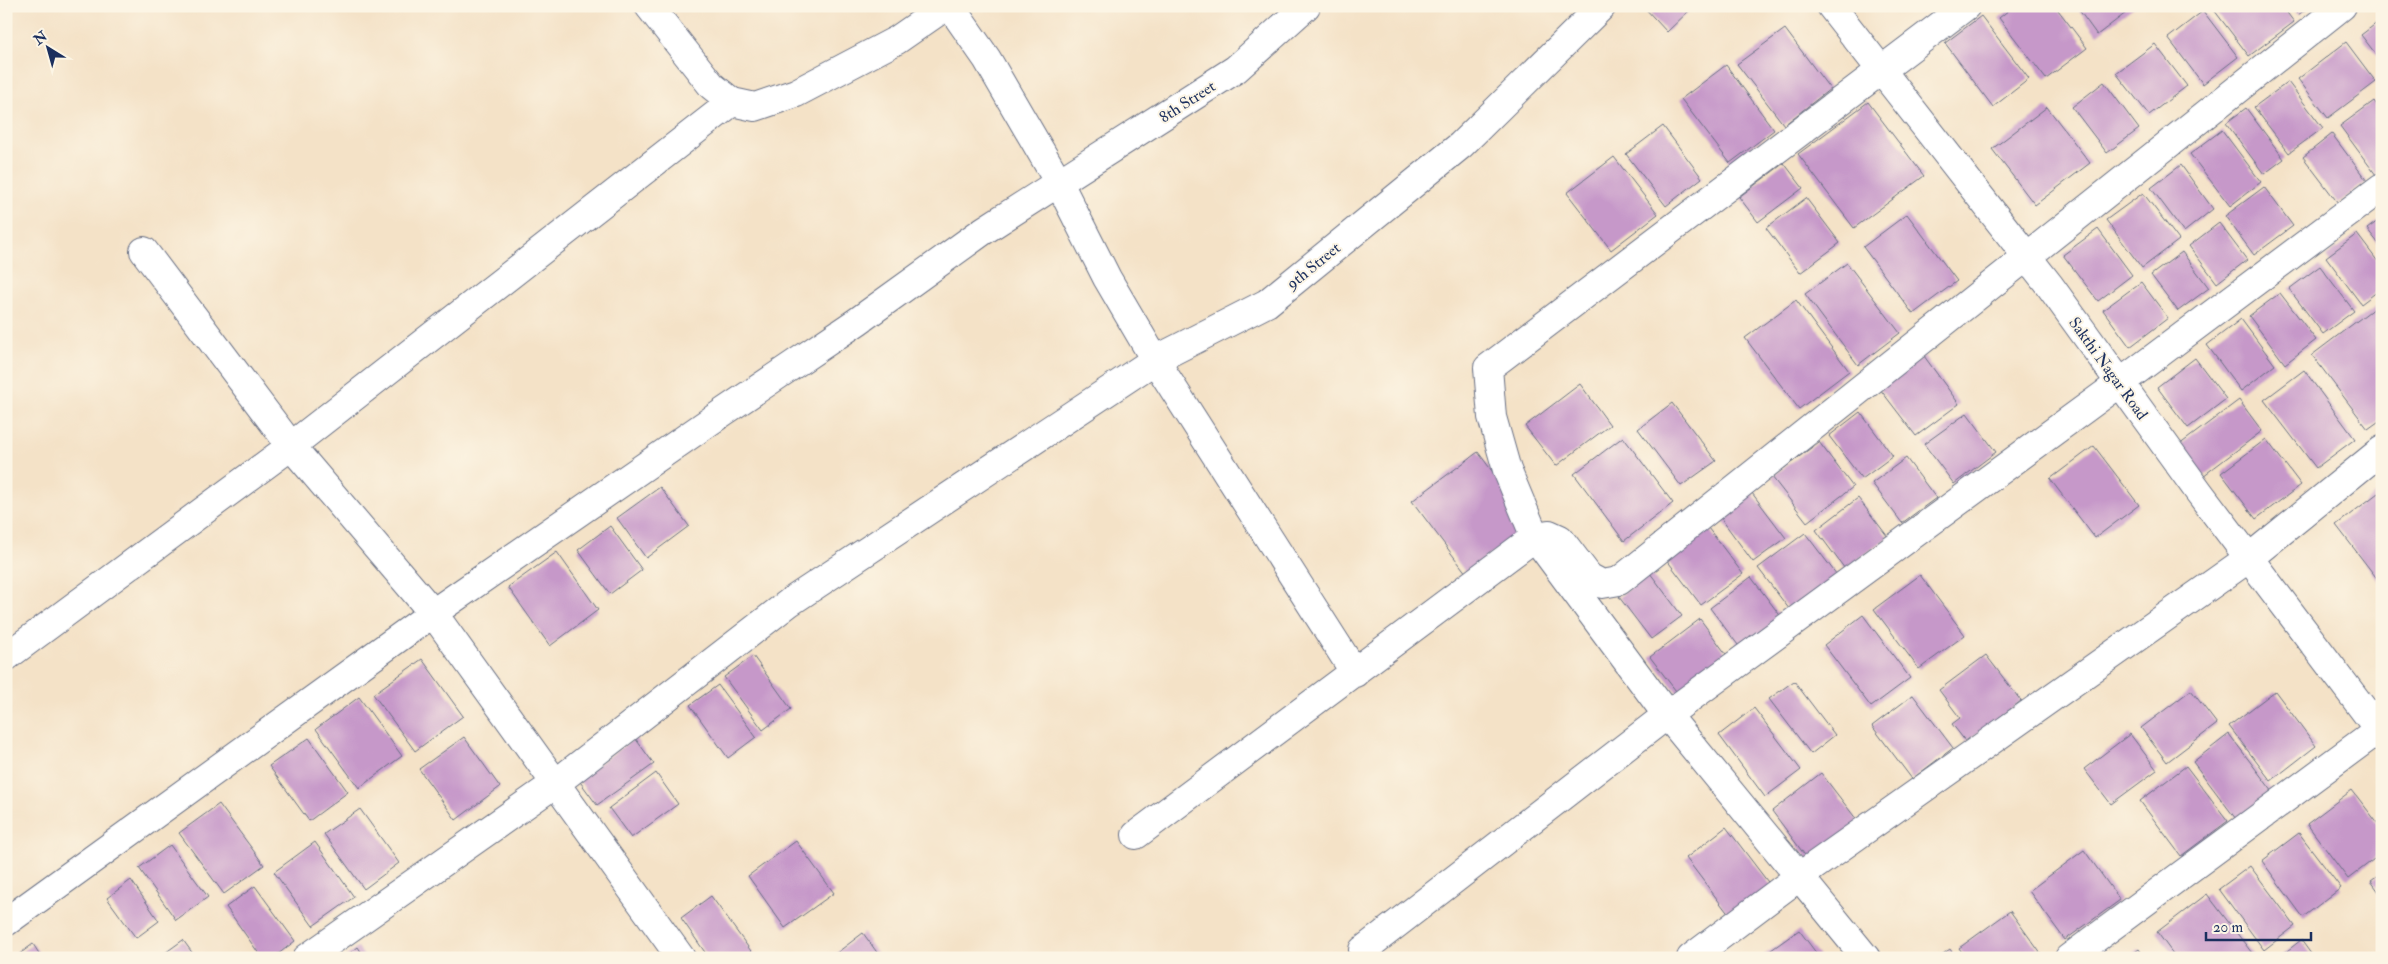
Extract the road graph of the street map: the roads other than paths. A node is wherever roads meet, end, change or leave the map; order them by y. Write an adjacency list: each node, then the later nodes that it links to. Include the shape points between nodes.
1 (649, 6): 10 (street, via 712,86)
2 (946, 6): 10 (street, via 897,40 796,93 755,107)
3 (950, 6): 11 (street, via 986,59)
4 (1306, 6): 11 (street, 8th Street, via 1236,69)
5 (1602, 6): 15 (street, 9th Street, via 1461,145 1267,303)
6 (1831, 6): 9 (street, Sakthi Nagar Road)
7 (1966, 6): 9 (street)
8 (2342, 6): 14 (street)
9 (1882, 72): 14 (street, Sakthi Nagar Road); 19 (street, via 1488,368 1492,417 1507,470)
10 (732, 102): 17 (street)
11 (1058, 181): 15 (street, via 1107,278); 21 (street, 8th Street)
12 (2382, 187): 16 (street)
13 (144, 251): 17 (street)
14 (2028, 258): 16 (street, Sakthi Nagar Road); 19 (street, via 1619,581 1602,584 1590,577 1560,539 1549,534)
15 (1155, 360): 23 (street); 26 (street, 9th Street, via 790,602)
16 (2120, 384): 20 (street, Sakthi Nagar Road); 24 (street)
17 (291, 446): 21 (street); 22 (street)
18 (2382, 450): 20 (street)
19 (1536, 537): 23 (street); 24 (street)
20 (2249, 558): 25 (street, Sakthi Nagar Road); 28 (street)
21 (433, 613): 26 (street); 29 (street, 8th Street)
22 (6, 657)
23 (1355, 673): 27 (street)
24 (1667, 714): 28 (street); 30 (street)
25 (2381, 730): 35 (street)
26 (556, 783): 31 (street, 9th Street); 32 (street)
27 (1136, 835)
28 (1800, 876): 33 (street); 34 (street)
29 (6, 922)
30 (1363, 955)
31 (307, 958)
32 (681, 958)
33 (1691, 958)
34 (1866, 958)
35 (2069, 958)

